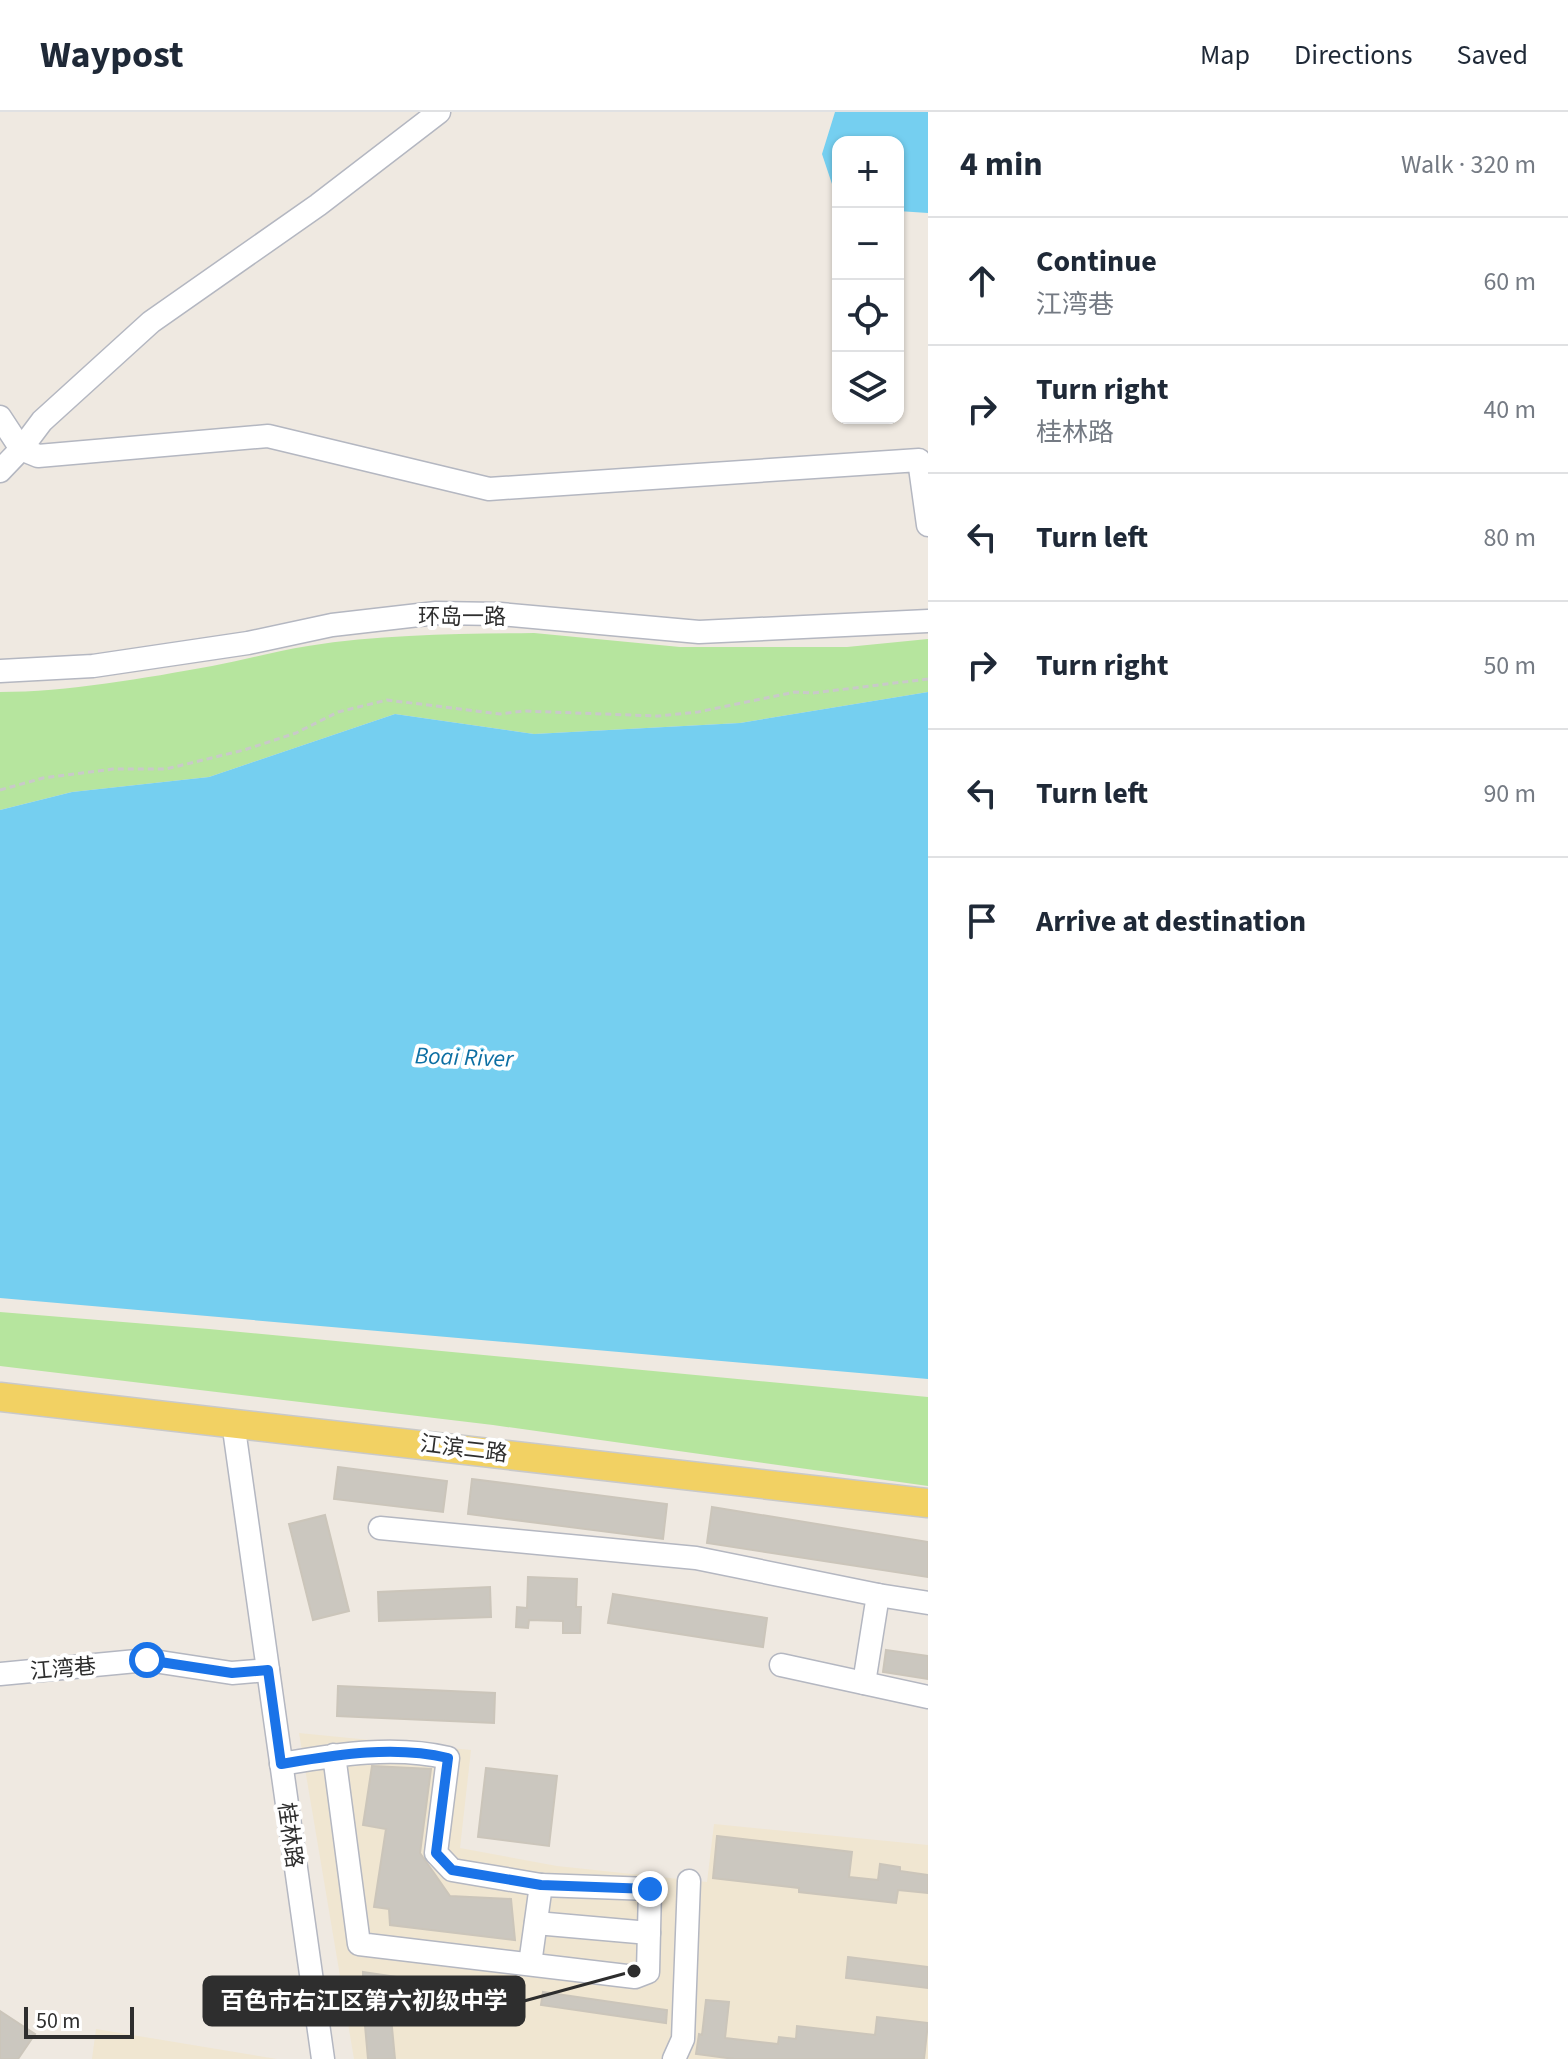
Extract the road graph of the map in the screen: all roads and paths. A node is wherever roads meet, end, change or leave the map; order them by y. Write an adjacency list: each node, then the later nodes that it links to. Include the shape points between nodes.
1 (439, 112): 3 (street, via 151,322 42,421)
2 (0, 417): 3 (street)
3 (21, 449): 4 (street, via 38,456 268,436 489,489); 5 (street)
4 (924, 460): 6 (street)
5 (0, 471)
6 (928, 525)
7 (928, 621): 8 (street, 环岛一路, via 699,632 436,613 332,625 93,666)
8 (0, 671)
9 (928, 679): 10 (path, via 795,692 658,716 500,714 387,700 338,712 244,750 166,769 113,769)
10 (0, 790)
11 (0, 1397): 12 (main road, 江滨二路)
12 (233, 1422): 13 (main road, 江滨二路); 18 (street, 桂林路)
13 (928, 1503)
14 (380, 1528): 15 (street, via 696,1558)
15 (878, 1595): 16 (street); 20 (street)
16 (928, 1603)
17 (781, 1665): 20 (street)
18 (268, 1670): 19 (street, 江湾巷, via 232,1673 147,1660); 23 (street, 桂林路)
19 (0, 1674)
20 (864, 1683): 21 (street)
21 (928, 1697)
22 (334, 1755): 23 (street); 25 (street, via 448,1758 436,1853 452,1870); 28 (street, via 359,1944)
23 (281, 1764): 29 (street, 桂林路)
24 (689, 1881): 30 (street, via 683,2039)
25 (541, 1885): 26 (street); 27 (street, via 650,1889)
26 (536, 1923): 27 (street); 28 (street)
27 (649, 1933): 28 (street, via 648,1972 635,1977)
28 (530, 1964)
29 (323, 2059)
30 (674, 2059)

